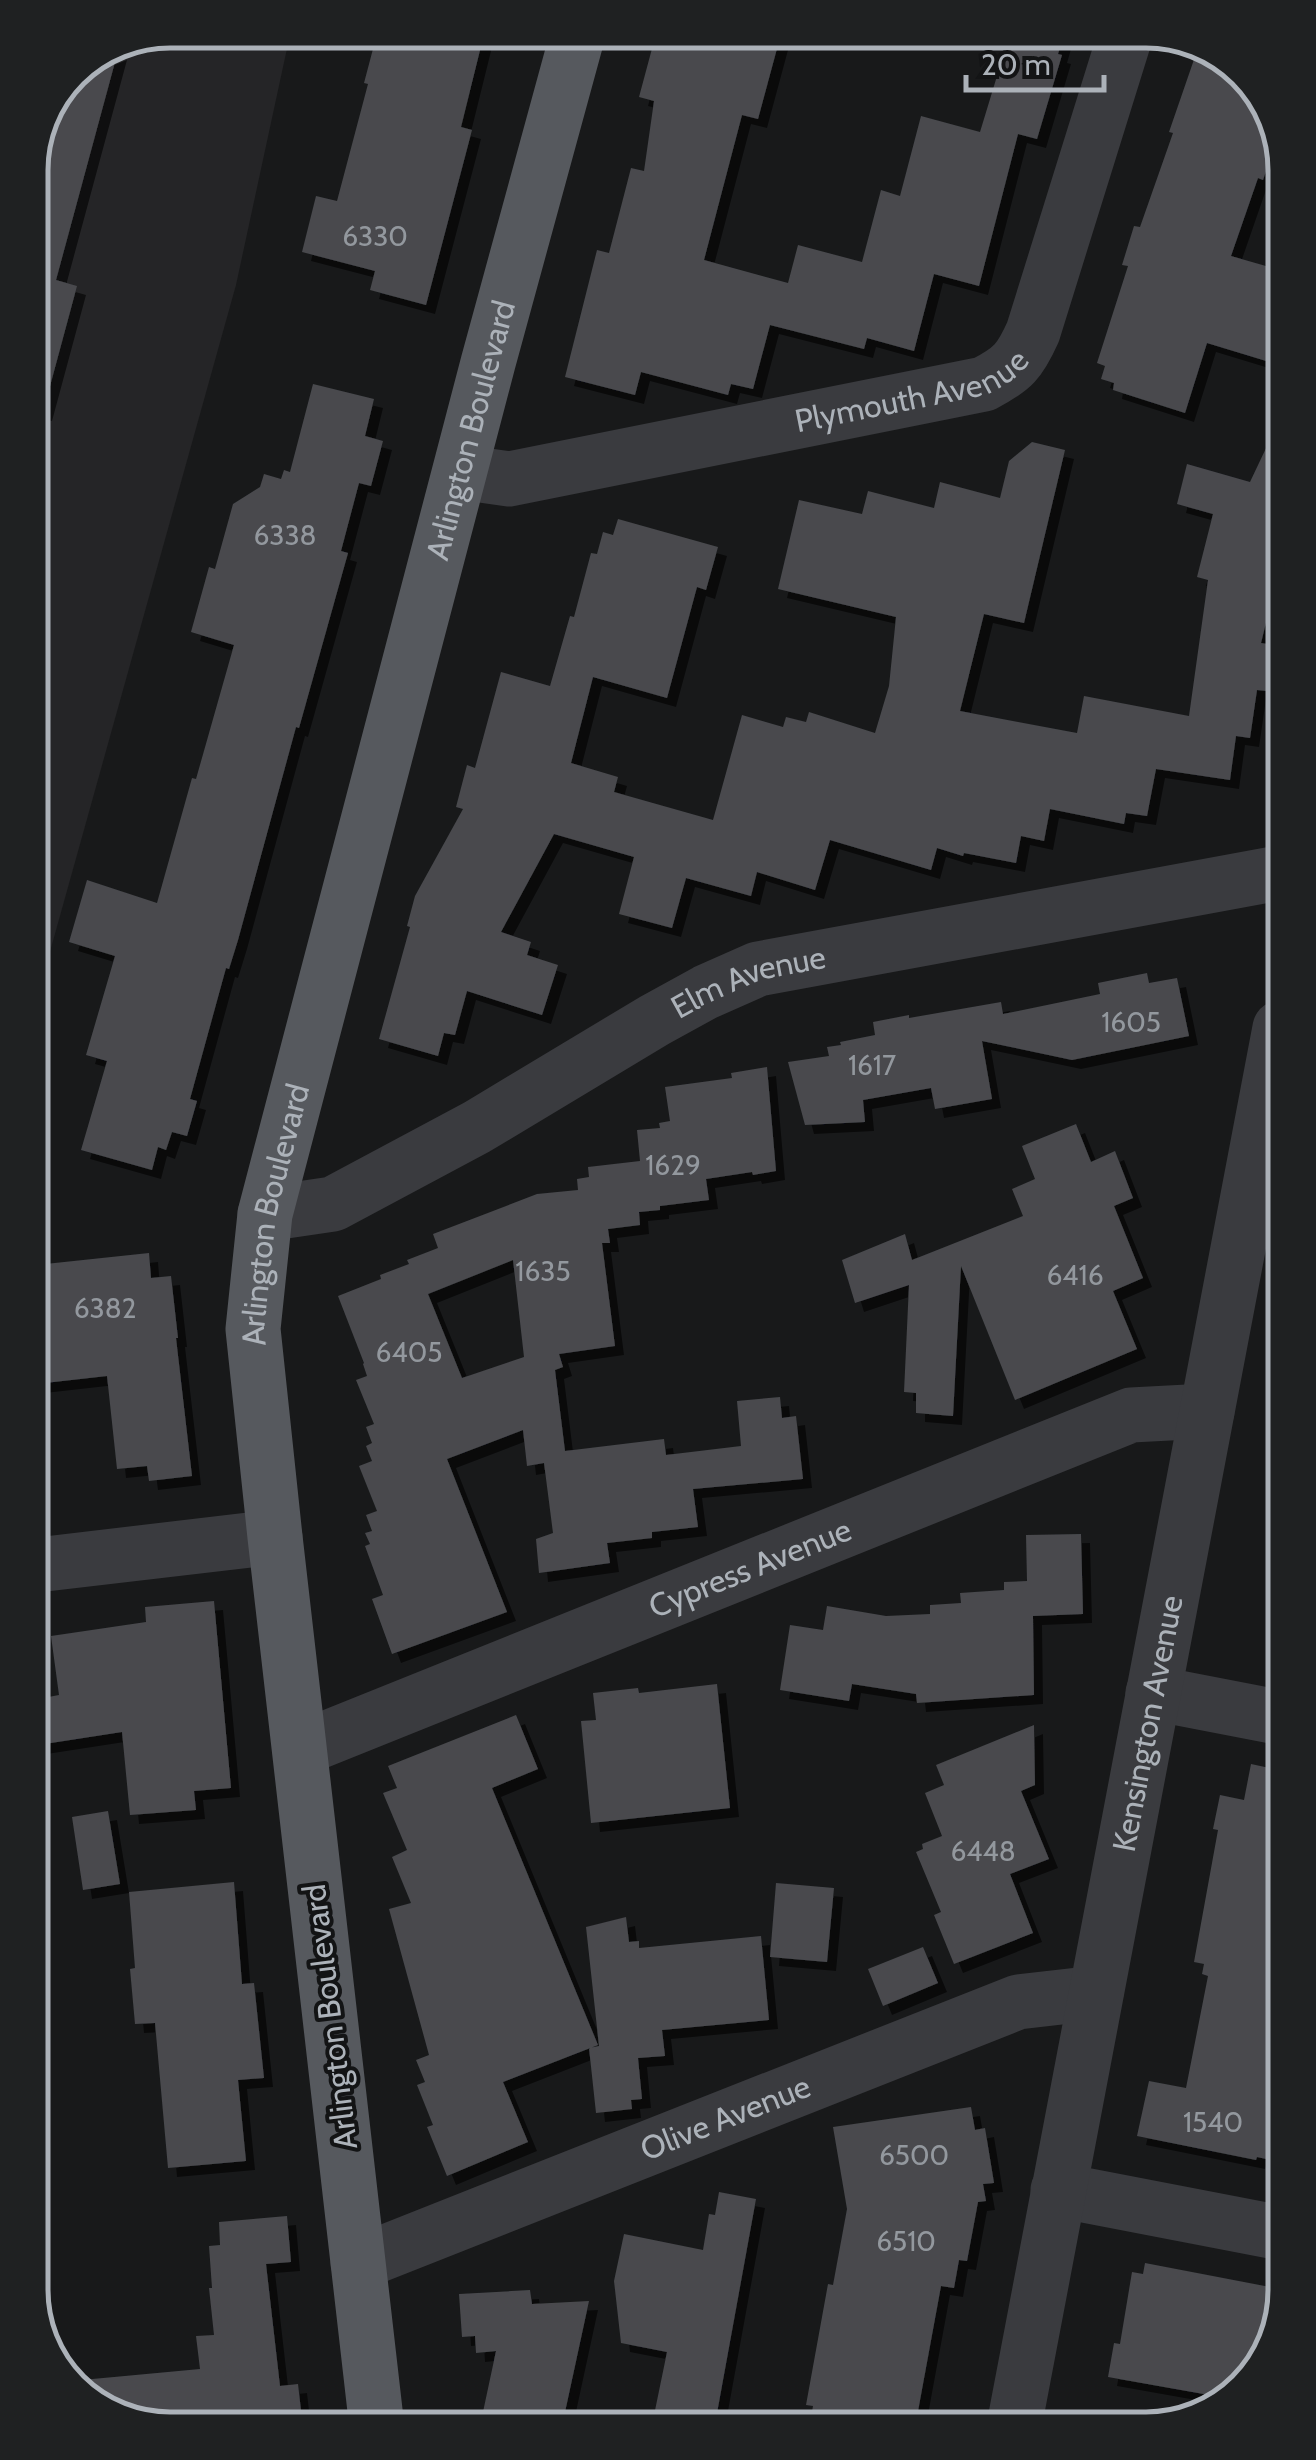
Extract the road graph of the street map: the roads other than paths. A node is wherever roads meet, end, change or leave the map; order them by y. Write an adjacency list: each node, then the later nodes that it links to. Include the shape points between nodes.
1 (573, 48): 3 (main road, Arlington Boulevard)
2 (1121, 48): 3 (street, Plymouth Avenue, via 1033,332 1023,354 999,376 509,479)
3 (460, 472): 7 (main road, Arlington Boulevard)
4 (1268, 875): 7 (street, Elm Avenue, via 758,969 655,1020 333,1204)
5 (1268, 1163): 6 (street, Kensington Avenue)
6 (1265, 1197): 8 (street, Kensington Avenue)
7 (265, 1214): 9 (main road, Arlington Boulevard, via 253,1329)
8 (1207, 1412): 11 (street, Kensington Avenue); 13 (street, Cypress Avenue, via 1131,1415)
9 (275, 1538): 10 (street); 13 (main road, Arlington Boulevard)
10 (48, 1564)
11 (1153, 1693): 12 (street); 14 (street, Kensington Avenue)
12 (1268, 1715)
13 (300, 1749): 17 (main road, Arlington Boulevard)
14 (1096, 1993): 15 (street, Kensington Avenue); 17 (street, Olive Avenue, via 1018,2002)
15 (1058, 2190): 16 (street); 19 (street, Kensington Avenue)
16 (1268, 2231)
17 (358, 2263): 18 (main road, Arlington Boulevard)
18 (375, 2412)
19 (1017, 2412)

